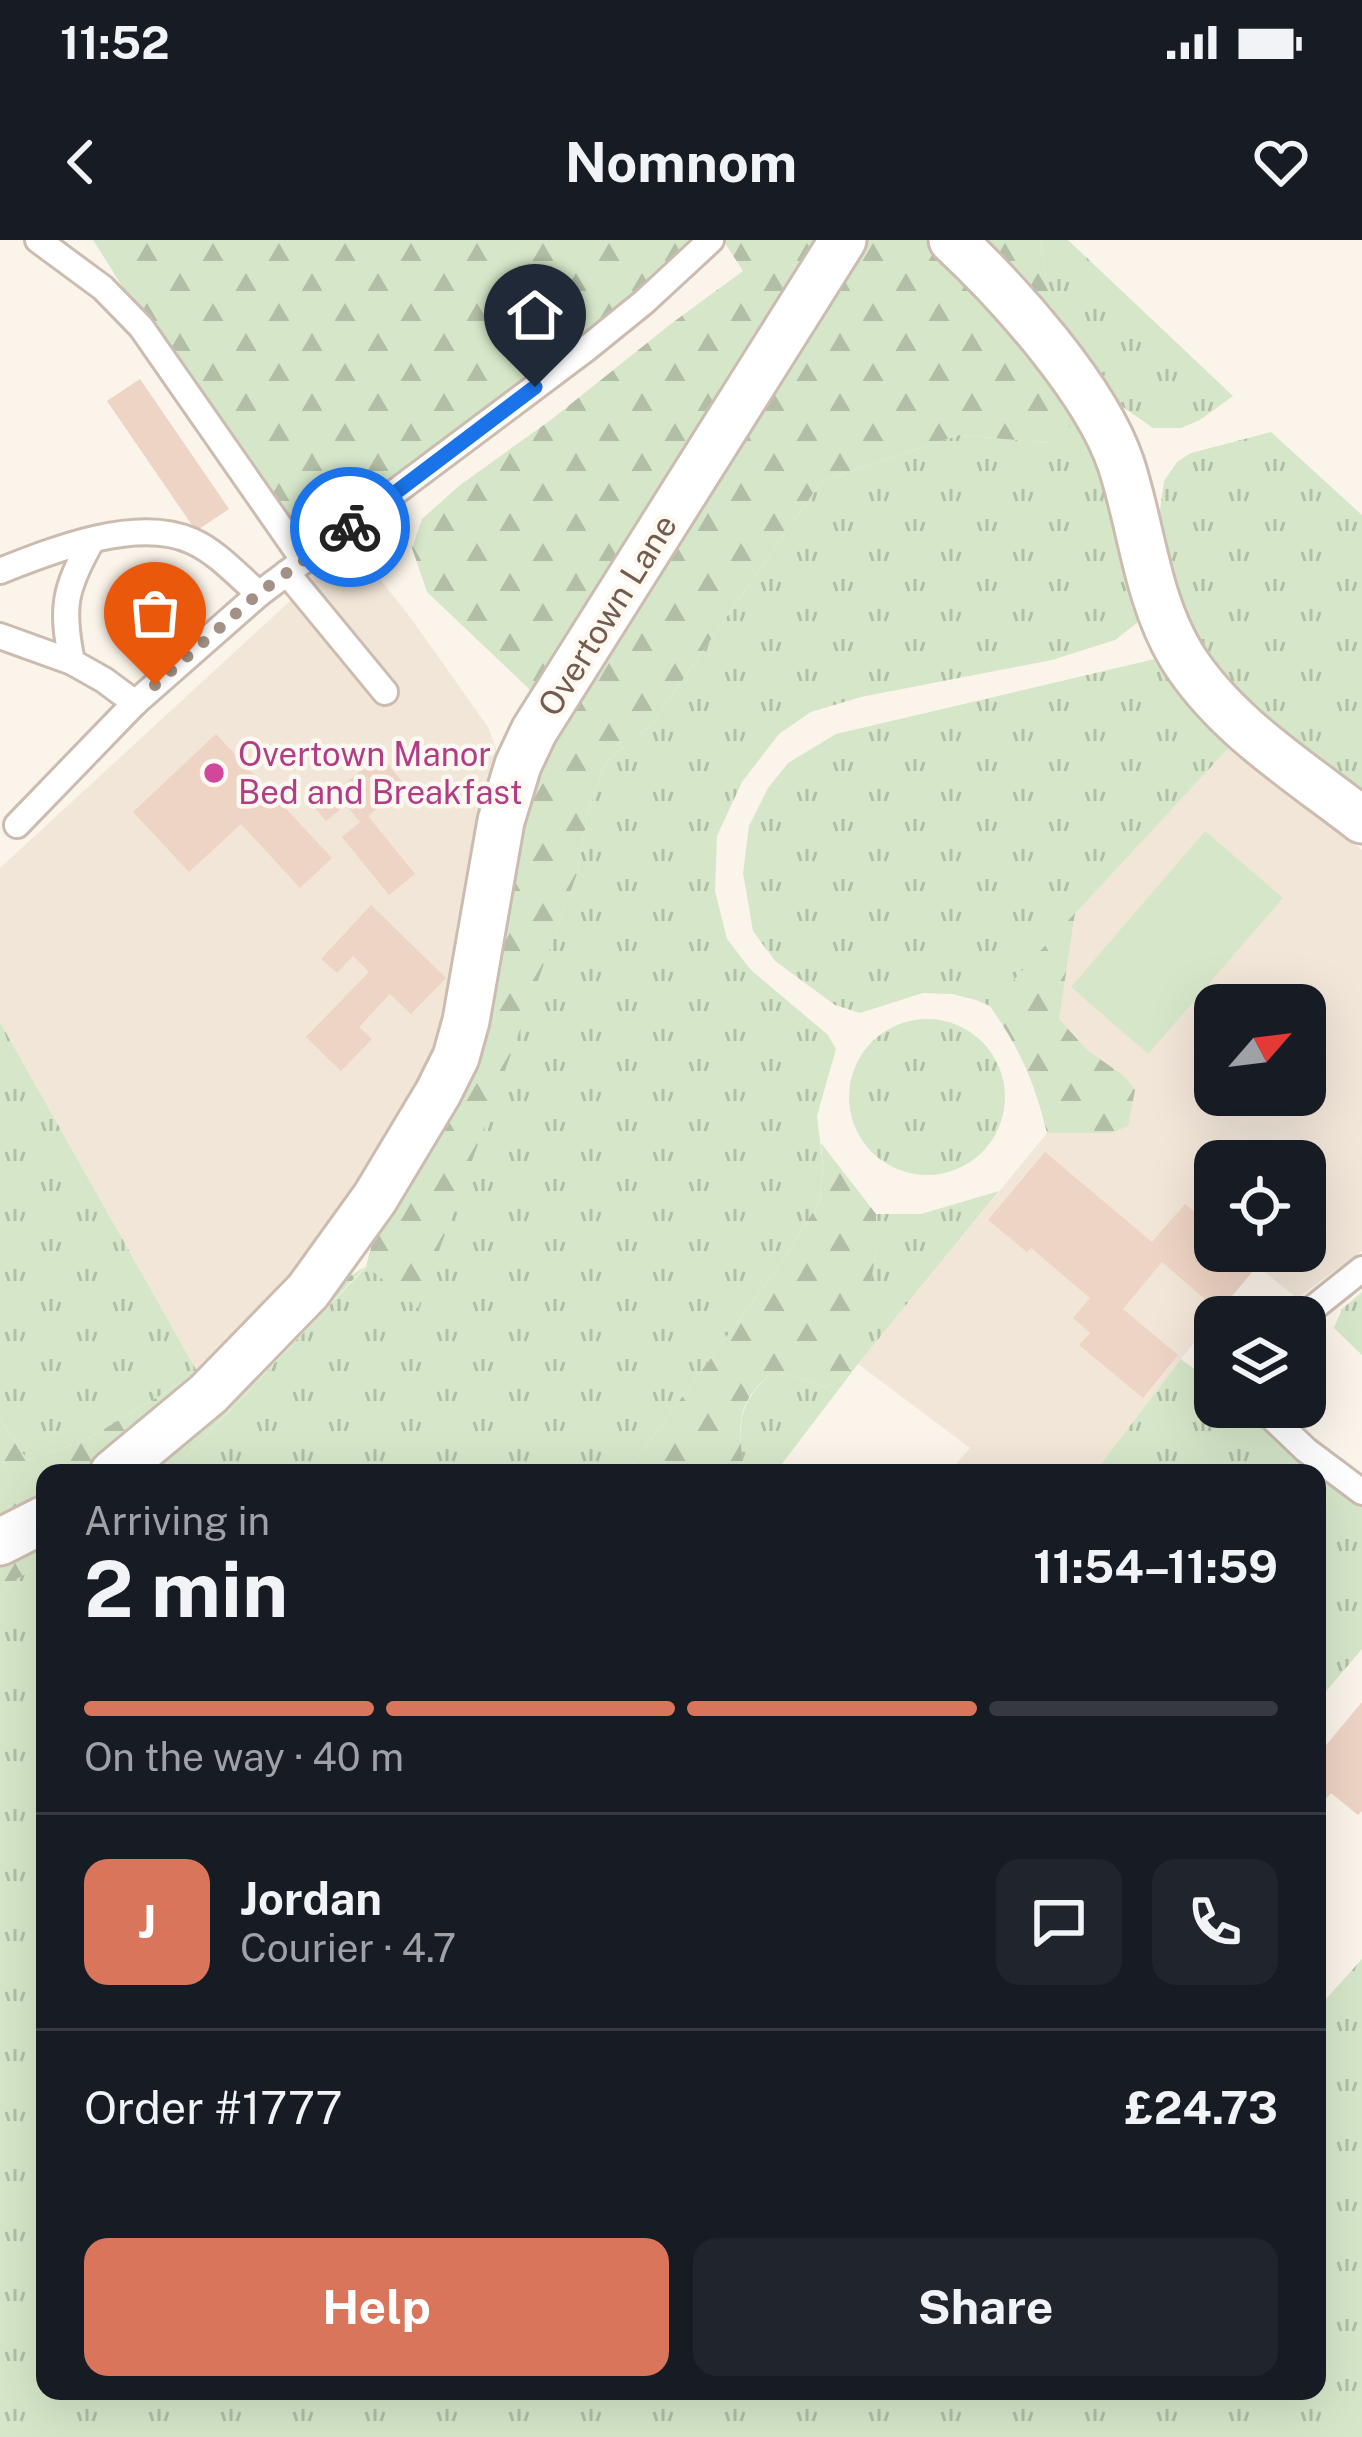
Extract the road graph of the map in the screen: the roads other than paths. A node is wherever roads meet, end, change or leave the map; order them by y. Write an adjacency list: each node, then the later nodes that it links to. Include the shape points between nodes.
1 (38, 240): 6 (lane, via 141,327)
2 (710, 240): 6 (lane, via 586,349)
3 (843, 240): 18 (street, Overtown Lane, via 534,731 500,820 456,1057 417,1130 308,1291 208,1394)
4 (952, 240): 13 (street, via 1070,373 1102,423 1150,581 1183,658 1246,728)
5 (91, 542): 7 (lane); 8 (lane, via 136,532 174,535 196,542); 10 (lane, via 67,592)
6 (295, 567): 8 (lane); 11 (lane)
7 (0, 571)
8 (259, 593): 12 (lane)
9 (0, 636): 10 (lane)
10 (72, 662): 12 (lane)
11 (385, 692)
12 (135, 703): 14 (lane)
13 (1362, 820)
14 (17, 825)
15 (1362, 1270): 16 (lane)
16 (1326, 1298)
17 (1283, 1428): 19 (lane)
18 (124, 1464)
19 (1325, 1464)
20 (1326, 1465): 21 (lane)
21 (1362, 1492)
22 (36, 1524): 23 (street)
23 (0, 1542)

